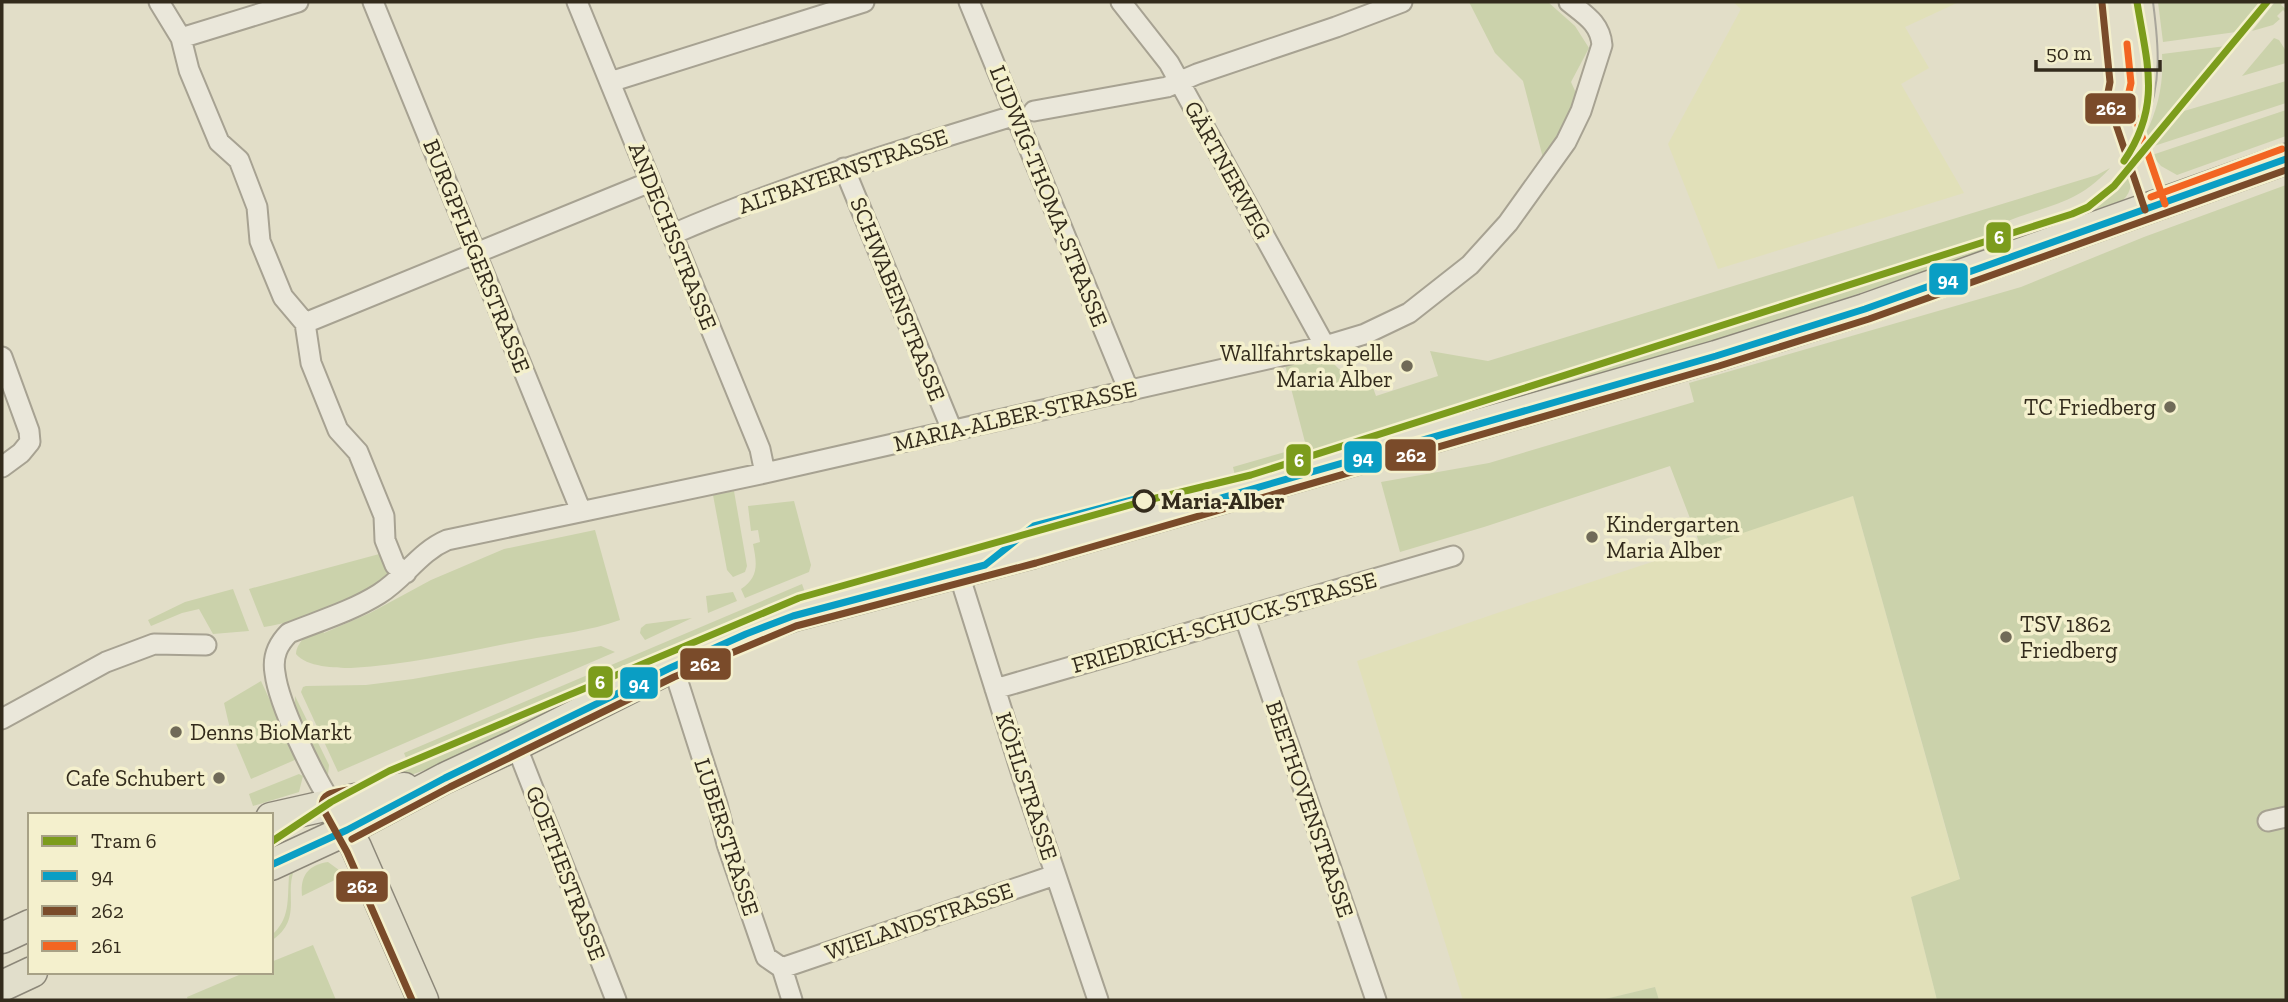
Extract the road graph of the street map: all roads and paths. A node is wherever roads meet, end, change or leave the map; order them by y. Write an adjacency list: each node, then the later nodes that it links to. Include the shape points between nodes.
1 (159, 2): 11 (street)
2 (298, 2): 11 (street)
3 (373, 2): 19 (street, BURGPFLEGERSTRASSE)
4 (577, 2): 12 (street, ANDECHSSTRASSE)
5 (864, 2): 12 (street)
6 (969, 2): 14 (street, LUDWIG-THOMA-STRASSE)
7 (1121, 2): 13 (street, GÄRTNERWEG)
8 (1402, 2): 10 (street, ALTBAYERNSTRASSE)
9 (1569, 2): 21 (street, MARIA-ALBER-STRASSE, via 1596,23 1602,45 1566,142 1508,223 1470,265 1409,313)
10 (1372, 7): 13 (street, ALTBAYERNSTRASSE)
11 (181, 38): 20 (street, via 219,142 239,160 257,207 260,241 283,297)
12 (610, 82): 17 (street, ANDECHSSTRASSE)
13 (1180, 83): 14 (street, ALTBAYERNSTRASSE); 21 (street, GÄRTNERWEG)
14 (1025, 113): 16 (street, ALTBAYERNSTRASSE); 23 (street, LUDWIG-THOMA-STRASSE)
15 (2286, 159): 29 (main road, via 1865,309 1716,356)
16 (844, 167): 18 (street, ALTBAYERNSTRASSE); 24 (street, SCHWABENSTRASSE)
17 (650, 181): 18 (street, ANDECHSSTRASSE); 19 (street)
18 (673, 234): 26 (street, ANDECHSSTRASSE, via 760,449)
19 (477, 254): 20 (street); 27 (street, BURGPFLEGERSTRASSE)
20 (304, 323): 30 (street, via 312,363 338,430 358,452 384,516 385,540 395,565)
21 (1325, 346): 23 (street, MARIA-ALBER-STRASSE)
22 (2, 357): 25 (street, via 30,442)
23 (1129, 391): 24 (street, MARIA-ALBER-STRASSE)
24 (952, 430): 26 (street, MARIA-ALBER-STRASSE)
25 (2, 467)
26 (765, 473): 27 (street, MARIA-ALBER-STRASSE)
27 (581, 511): 30 (street, MARIA-ALBER-STRASSE, via 447,540 422,554)
28 (1453, 556): 31 (street, FRIEDRICH-SCHUCK-STRASSE)
29 (958, 571): 33 (main road, via 793,616); 34 (street, KÖHLSTRASSE)
30 (406, 573): 37 (street, MARIA-ALBER-STRASSE, via 379,594 289,634 275,654 281,697)
31 (1245, 618): 34 (street, FRIEDRICH-SCHUCK-STRASSE); 50 (street, BEETHOVENSTRASSE)
32 (206, 645): 35 (street, via 154,644 106,662)
33 (670, 667): 36 (main road); 43 (street, LUBERSTRASSE, via 766,957)
34 (995, 689): 40 (street, KÖHLSTRASSE)
35 (2, 719)
36 (516, 745): 37 (main road, via 445,778); 47 (street, GOETHESTRASSE)
37 (340, 817): 38 (main road); 39 (main road); 46 (main road)
38 (273, 818)
39 (273, 863)
40 (1055, 875): 43 (street, WIELANDSTRASSE); 49 (street, KÖHLSTRASSE)
41 (28, 926): 42 (main road)
42 (2, 938)
43 (782, 968): 48 (street, LUBERSTRASSE)
44 (28, 974): 45 (main road)
45 (2, 986)
46 (423, 1000)
47 (617, 1000)
48 (792, 1000)
49 (1098, 1000)
50 (1376, 1000)

